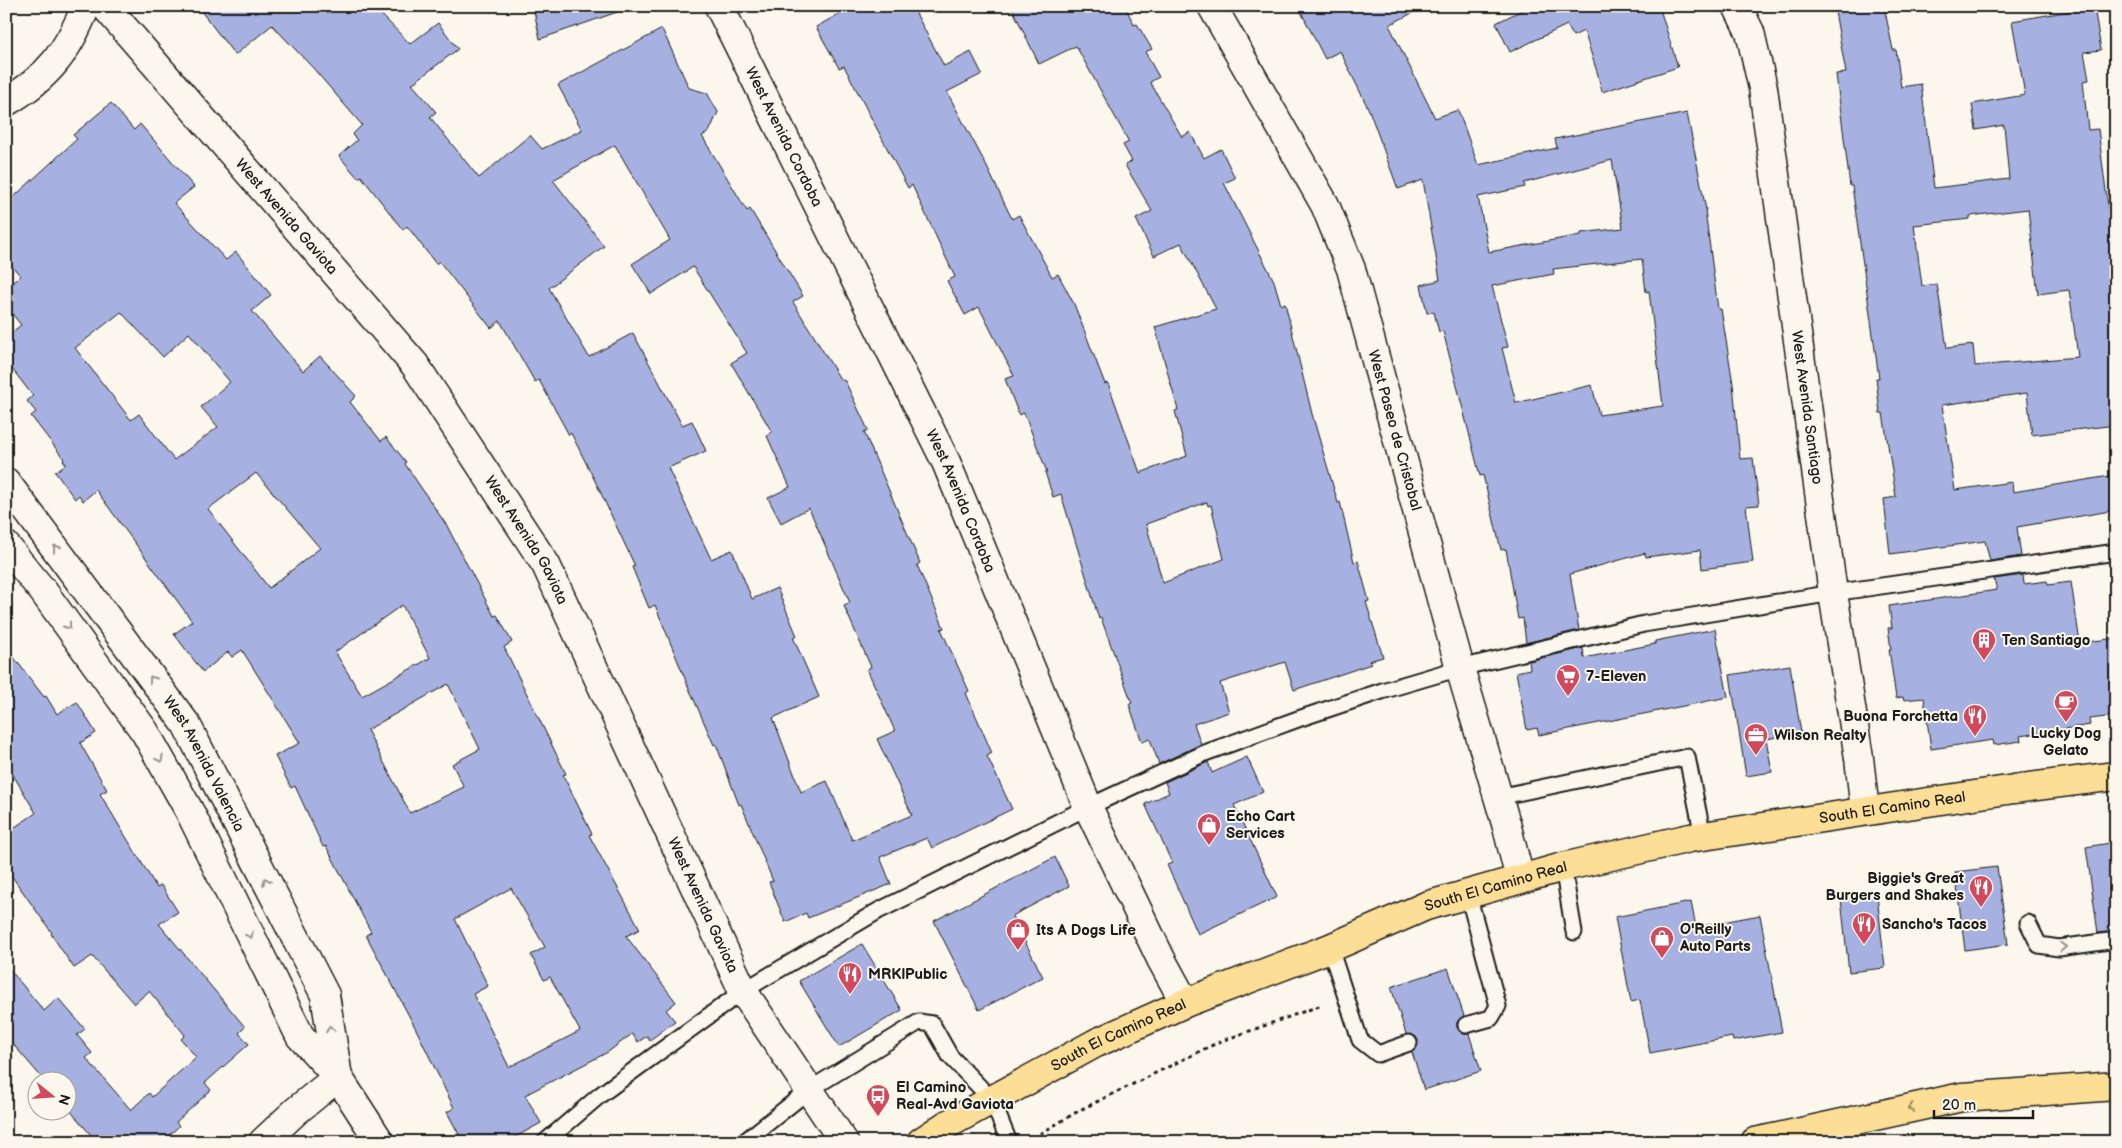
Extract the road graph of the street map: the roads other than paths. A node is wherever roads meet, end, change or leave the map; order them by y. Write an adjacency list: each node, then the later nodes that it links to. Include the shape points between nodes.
1 (86, 6): 6 (street, via 64,54 48,72)
2 (105, 6): 26 (street, West Avenida Gaviota, via 415,365 546,566)
3 (719, 6): 16 (street, West Avenida Cordoba, via 946,462)
4 (1212, 6): 13 (street, West Paseo de Cristobal, via 1325,205 1352,269)
5 (1737, 6): 12 (street, West Avenida Santiago, via 1750,32 1763,88)
6 (6, 102)
7 (6, 482): 10 (street, West Avenida Valencia, one-way to 7)
8 (6, 546): 11 (street, West Avenida Valencia)
9 (2116, 552): 12 (lane)
10 (73, 570): 11 (street); 30 (street, West Avenida Valencia, one-way to 10, via 325,996 186,724)
11 (43, 591): 30 (street, West Avenida Valencia, one-way to 30, via 145,732 190,812 300,1036)
12 (1832, 594): 13 (lane, via 1644,624); 17 (street, West Avenida Santiago)
13 (1460, 668): 15 (street, West Paseo de Cristobal); 16 (lane, via 1307,716 1214,750)
14 (2116, 776): 17 (main road, South El Camino Real)
15 (1498, 797): 18 (lane, via 1687,757); 20 (street, West Paseo de Cristobal)
16 (1088, 807): 26 (lane, via 878,911); 27 (street, West Avenida Cordoba)
17 (1865, 811): 18 (main road, South El Camino Real)
18 (1703, 836): 19 (main road, South El Camino Real)
19 (1563, 867): 20 (main road, South El Camino Real); 23 (lane)
20 (1520, 879): 21 (main road, South El Camino Real)
21 (1468, 894): 25 (main road, South El Camino Real, via 1426,906); 28 (lane, via 1498,1006 1491,1018)
22 (2028, 923): 24 (lane, one-way to 24, via 2039,945 2059,948)
23 (1574, 932)
24 (2116, 940)
25 (1330, 948): 27 (main road, South El Camino Real); 29 (lane, via 1360,1040 1378,1054)
26 (743, 991): 32 (street, West Avenida Gaviota); 36 (lane, via 600,1095)
27 (1185, 1003): 33 (main road, South El Camino Real, via 1096,1043)
28 (1466, 1025)
29 (1409, 1043)
30 (338, 1077): 34 (street); 35 (street, West Avenida Valencia)
31 (2116, 1086): 41 (main road, one-way to 41, via 1962,1097)
32 (809, 1090): 33 (lane, via 919,1022 932,1024 950,1056); 37 (lane); 38 (street, West Avenida Gaviota)
33 (992, 1100): 39 (main road, South El Camino Real); 40 (lane)
34 (263, 1142)
35 (380, 1142)
36 (545, 1142)
37 (744, 1142)
38 (844, 1142)
39 (920, 1142)
40 (1009, 1142)
41 (1754, 1142)

